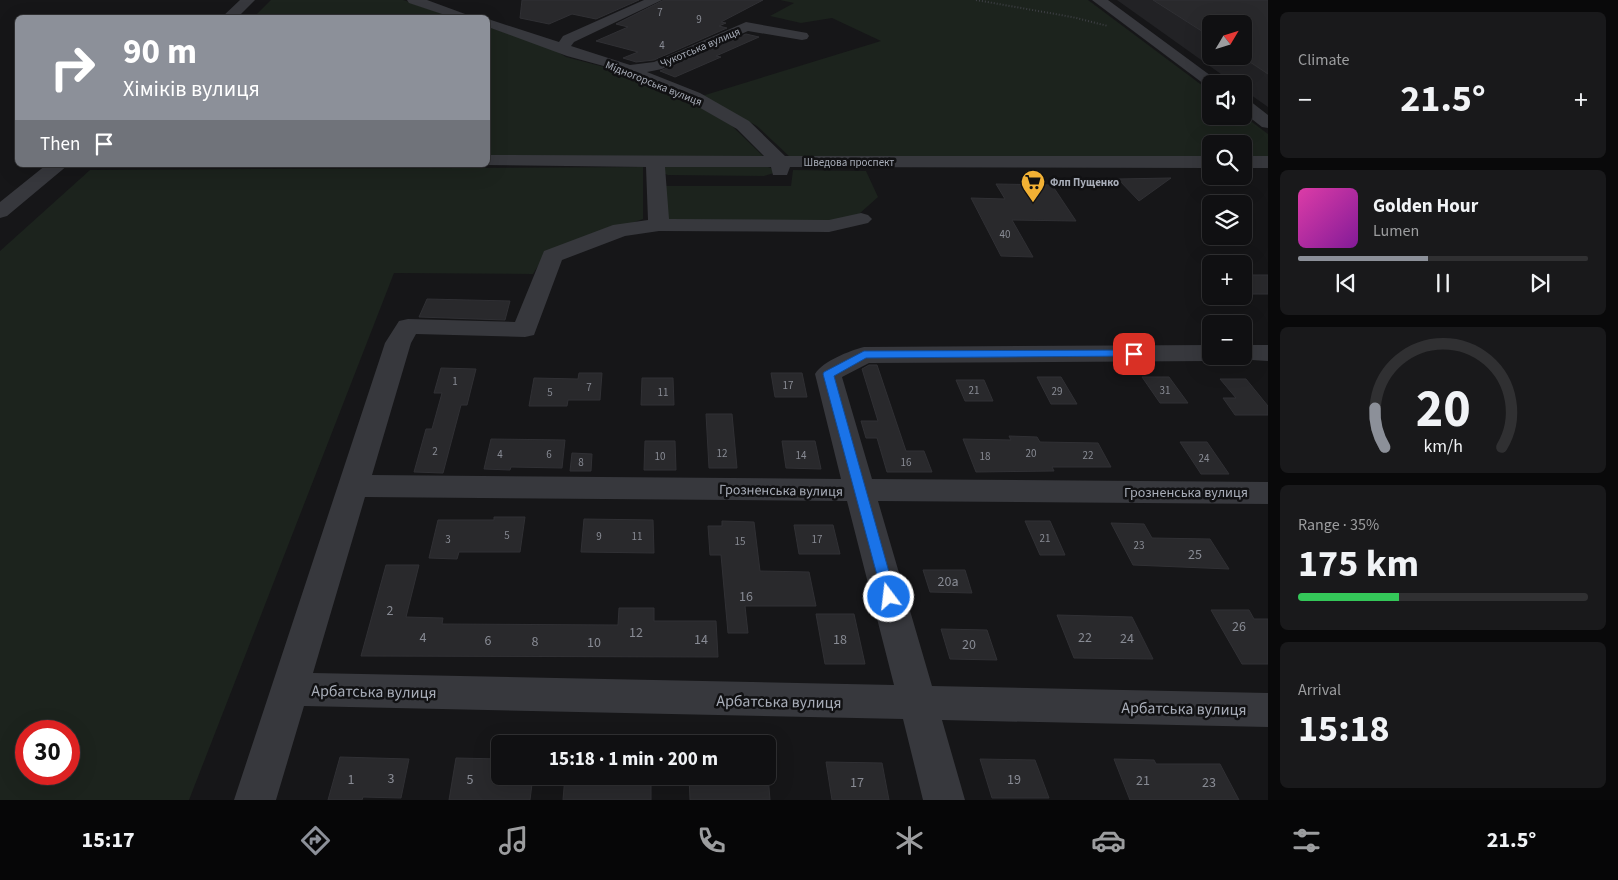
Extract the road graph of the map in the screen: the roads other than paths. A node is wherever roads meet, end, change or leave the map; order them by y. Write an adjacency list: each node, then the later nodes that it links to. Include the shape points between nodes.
1 (248, 0): 5 (street)
2 (414, 0): 6 (street)
3 (655, 0): 9 (street, via 568,39)
4 (1099, 0): 11 (street)
5 (231, 15)
6 (460, 15)
7 (490, 25): 9 (street, Мідногорська вулиця)
8 (802, 36): 10 (street, Чукотська вулиця, via 746,26 657,66)
9 (563, 48): 10 (street, Мідногорська вулиця)
10 (626, 70): 15 (street, Мідногорська вулиця, via 694,97 743,125)
11 (1202, 75)
12 (1252, 111): 13 (street)
13 (1268, 123)
14 (490, 161): 20 (street, Шведова проспект)
15 (781, 162): 16 (street, Шведова проспект); 20 (street, Шведова проспект); 21 (street, via 780,180)
16 (1202, 162)
17 (1252, 162): 18 (street)
18 (1268, 162)
19 (56, 167): 22 (street)
20 (662, 174): 24 (street)
21 (770, 180)
22 (0, 212)
23 (861, 219): 24 (street, via 830,226)
24 (659, 225): 28 (street, via 621,230 552,256 525,330 408,326 398,344)
25 (1202, 353): 29 (street, via 864,354 828,374)
26 (1252, 353): 27 (street)
27 (1268, 353)
28 (354, 486): 29 (street, Грозненська вулиця); 31 (street)
29 (860, 490): 30 (street, Грозненська вулиця); 32 (street)
30 (1268, 493)
31 (290, 689): 32 (street, Арбатська вулиця); 34 (street)
32 (917, 704): 33 (street, Арбатська вулиця); 35 (street)
33 (1268, 710)
34 (255, 800)
35 (944, 800)

